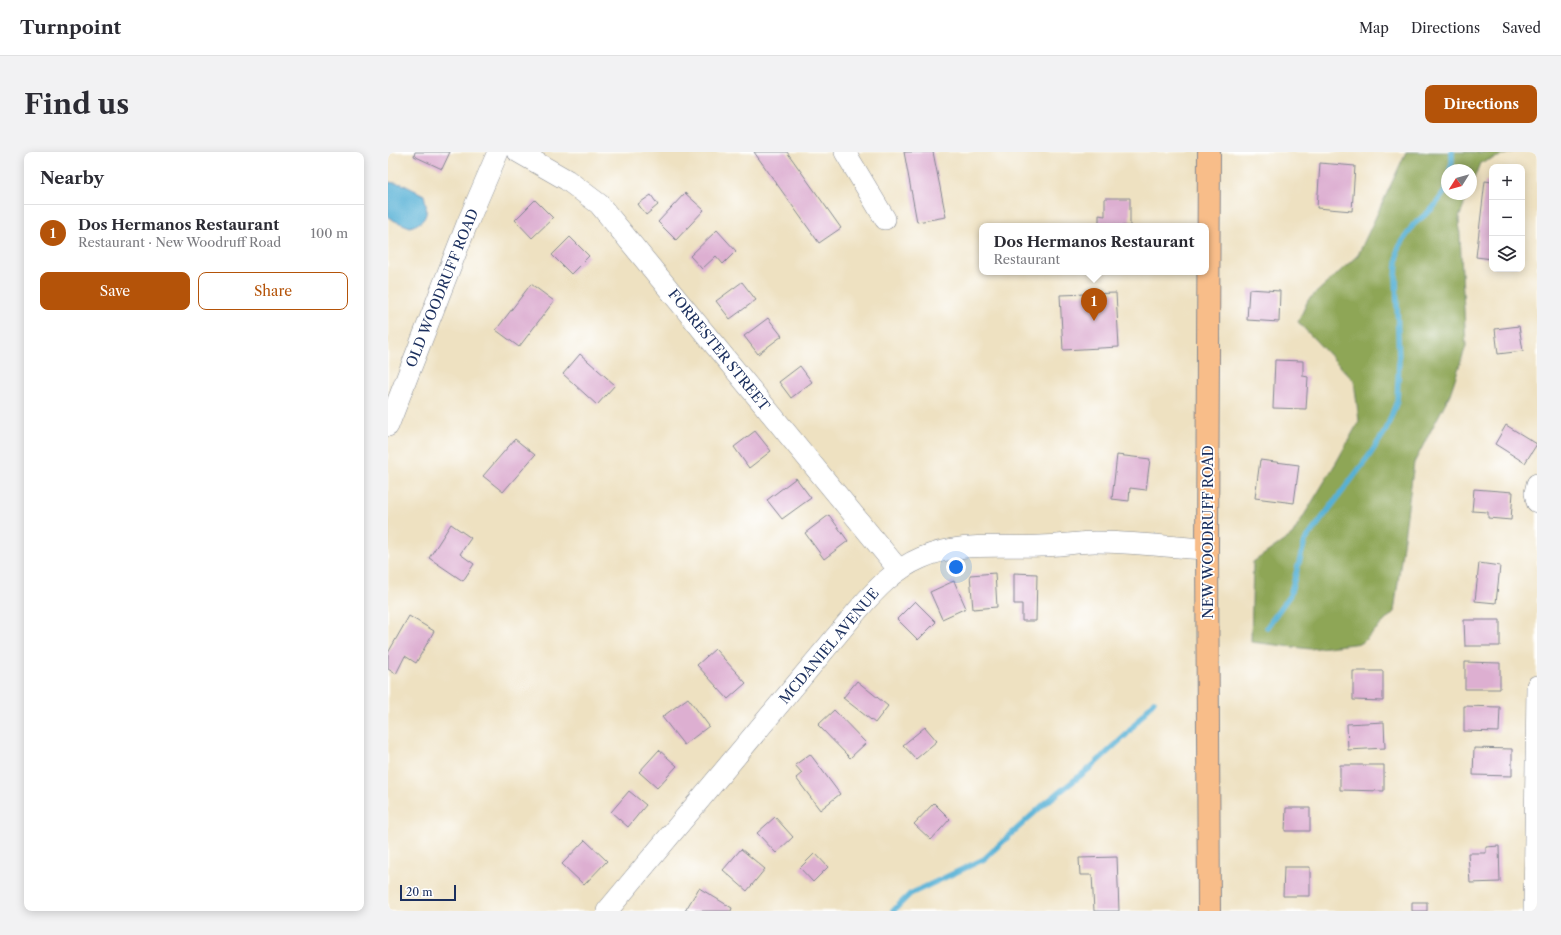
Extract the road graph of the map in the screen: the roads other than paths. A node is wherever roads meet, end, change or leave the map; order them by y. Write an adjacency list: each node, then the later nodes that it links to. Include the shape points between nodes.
1 (498, 152): 8 (street, OLD WOODRUFF ROAD)
2 (518, 152): 12 (street, FORRESTER STREET, via 567,180 599,204)
3 (845, 152): 5 (street)
4 (1209, 152): 6 (main road, NEW WOODRUFF ROAD)
5 (885, 219)
6 (1209, 223)
7 (1208, 275): 11 (main road, NEW WOODRUFF ROAD)
8 (388, 426)
9 (1537, 484): 10 (street)
10 (1537, 502)
11 (1207, 549): 12 (street, MCDANIEL AVENUE, via 1094,542 1042,546 966,546 942,550); 15 (main road, NEW WOODRUFF ROAD)
12 (899, 570): 14 (street, MCDANIEL AVENUE, via 877,588 858,610)
13 (1537, 686): 16 (street)
14 (607, 911)
15 (1209, 911)
16 (1534, 911)

